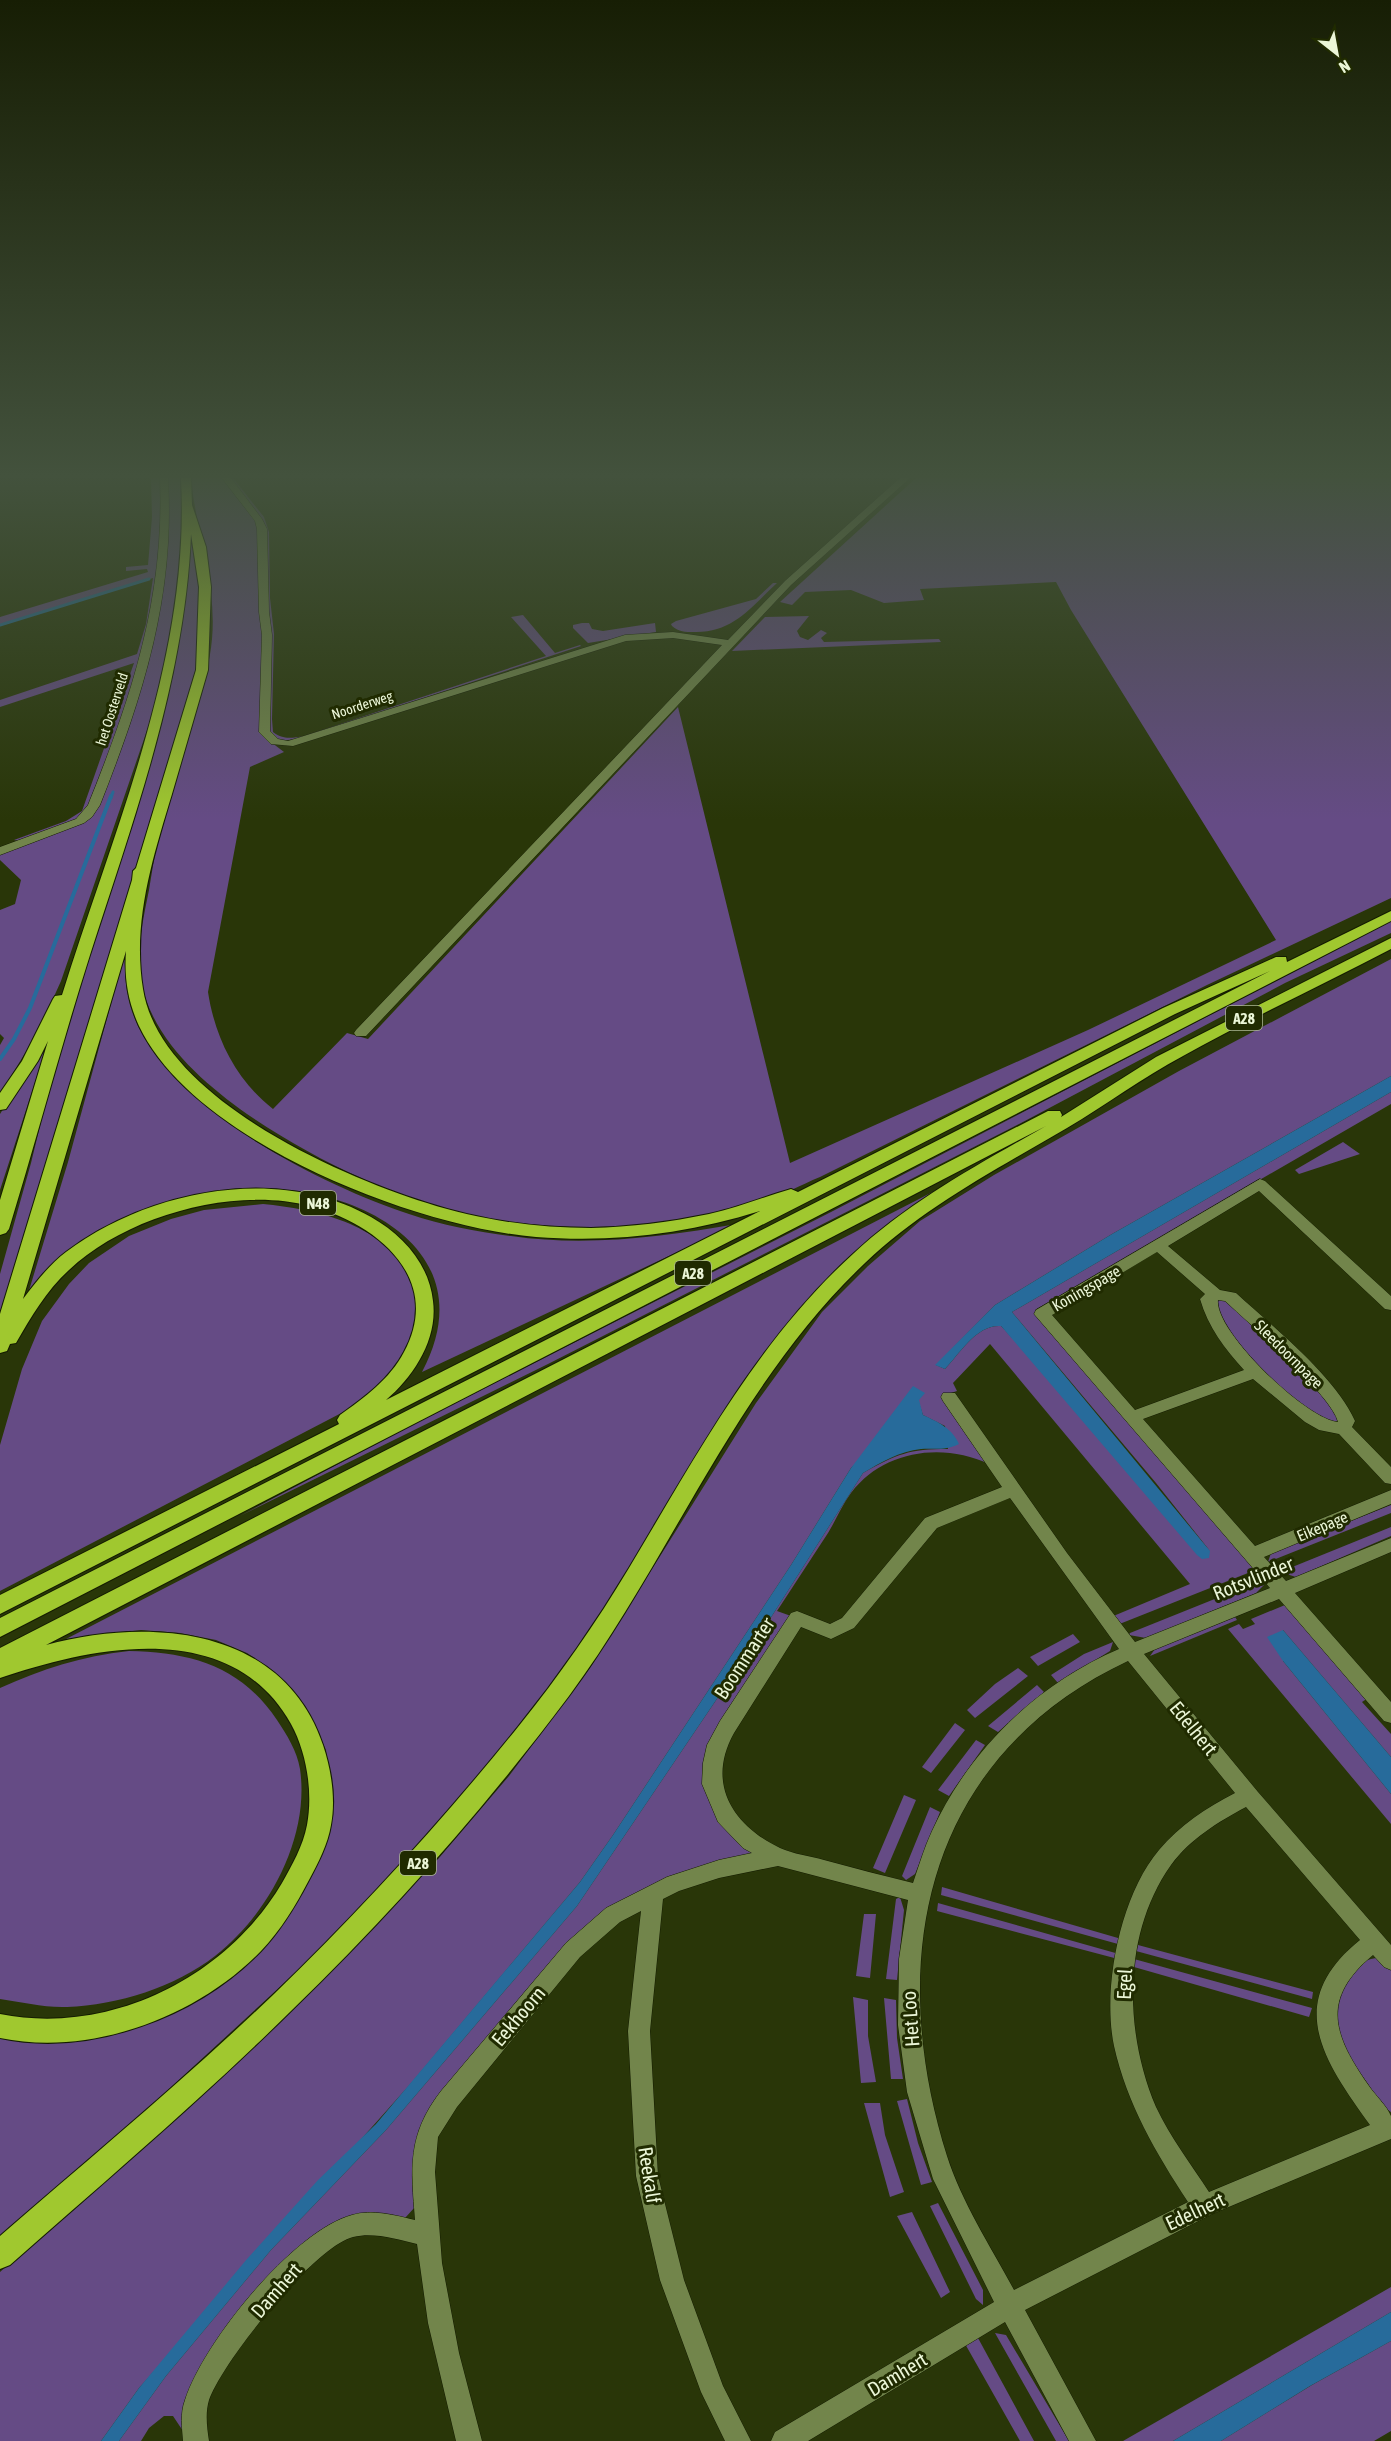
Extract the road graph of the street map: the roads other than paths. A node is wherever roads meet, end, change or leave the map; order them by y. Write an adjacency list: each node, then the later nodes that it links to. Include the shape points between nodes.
1 (158, 592): 7 (street, het Oosterveld, via 134,695 88,815)
2 (181, 592): 11 (highway, via 168,675 125,827)
3 (206, 592): 8 (highway, via 201,670)
4 (264, 592): 6 (street, Noorderweg, via 267,635 264,730 275,742 289,744 625,638 673,635)
5 (779, 592): 6 (street)
6 (730, 643): 12 (street)
7 (0, 851)
8 (140, 871): 15 (highway, A28, via 135,988 148,1028 163,1053 219,1107 336,1176 443,1215 527,1231 607,1233 708,1220); 20 (highway)
9 (1388, 917): 15 (highway, A28, via 1258,969 1169,1011); 34 (highway, A28)
10 (1391, 943): 13 (highway, A28)
11 (81, 960): 14 (highway, via 30,1061); 16 (highway)
12 (361, 1033)
13 (1172, 1055): 36 (highway, A28); 49 (highway, A28, via 896,1225 824,1291 795,1323 746,1394 653,1549 566,1681 468,1806 283,2002)
14 (0, 1105)
15 (846, 1176): 26 (highway, A28)
16 (0, 1229)
17 (1159, 1246): 18 (street, Sleedoornpage); 19 (street, Koningspage, via 1260,1184); 24 (street, Koningspage, via 1042,1314)
18 (1215, 1294): 22 (street, Sleedoornpage, via 1208,1304 1217,1323); 25 (street, Sleedoornpage, via 1230,1297 1308,1370 1342,1410 1347,1421)
19 (1391, 1305)
20 (0, 1346)
21 (0, 1356): 26 (highway, N48, via 49,1278 71,1257 122,1226 176,1206 224,1196 265,1195 331,1206 384,1232 405,1252 420,1278 426,1318 404,1370 382,1393)
22 (1256, 1372): 24 (street); 25 (street, Sleedoornpage, via 1310,1418 1327,1427)
23 (949, 1397): 28 (street)
24 (1132, 1417): 31 (street, Koningspage)
25 (1343, 1428): 27 (street, Sleedoornpage)
26 (280, 1463): 33 (highway, A28)
27 (1391, 1478)
28 (1013, 1490): 35 (street); 40 (street, Boommarter, via 931,1523 840,1629 831,1632 796,1618 765,1665 717,1745 712,1784 725,1816 750,1842)
29 (1391, 1497): 31 (street, Eikepage)
30 (1391, 1545): 32 (street, Rotsvlinder)
31 (1252, 1555): 32 (street, Koningspage)
32 (1284, 1590): 35 (street, Rotsvlinder); 38 (street, Koningspage)
33 (0, 1605)
34 (0, 1628)
35 (1132, 1652): 39 (street, Edelhert); 42 (street, Het Loo, via 1079,1678 1009,1731 955,1804)
36 (0, 1658)
37 (0, 1669): 45 (highway, via 73,1647 128,1639 206,1647 232,1656 282,1691 312,1740 320,1772 319,1826 307,1861 263,1934 234,1960 204,1982 137,2015 54,2032)
38 (1391, 1715)
39 (1250, 1796): 43 (street, Edelhert); 47 (street, Egel, via 1204,1821 1179,1841 1158,1868 1132,1926 1123,1974 1124,2039 1150,2117)
40 (778, 1857): 41 (street, Eekhoorn, via 696,1875); 42 (street, Eekhoorn)
41 (653, 1894): 48 (street, Eekhoorn, via 613,1915 573,1950 434,2119 423,2160); 53 (street, Reekalf, via 639,2031 647,2176 672,2280 713,2392)
42 (919, 1894): 50 (street, Het Loo, via 912,1927 907,1994 921,2111 951,2194)
43 (1374, 1941): 44 (street, Edelhert); 46 (street, Edelhert, via 1344,1967 1325,2007 1332,2047 1341,2066)
44 (1391, 1960)
45 (0, 2026)
46 (1389, 2128): 47 (street, Edelhert)
47 (1204, 2206): 50 (street, Edelhert)
48 (426, 2234): 51 (street, Damhert, via 365,2223 327,2236 311,2250 212,2369 197,2401); 52 (street, Eekhoorn, via 453,2381)
49 (0, 2255)
50 (1009, 2305): 54 (street, Damhert); 55 (street, Het Loo)
51 (196, 2441)
52 (469, 2441)
53 (738, 2441)
54 (784, 2441)
55 (1083, 2441)

